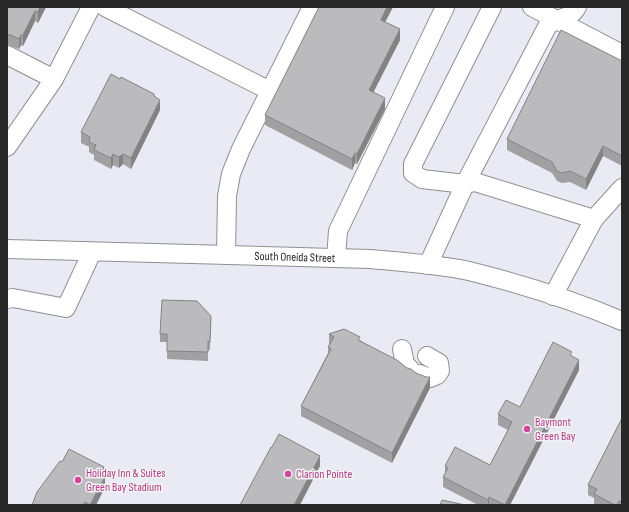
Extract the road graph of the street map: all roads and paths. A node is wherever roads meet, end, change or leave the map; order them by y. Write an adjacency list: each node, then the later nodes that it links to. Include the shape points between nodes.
1 (91, 7): 11 (street)
2 (105, 7): 12 (street)
3 (312, 7): 12 (street)
4 (445, 7): 20 (street, via 338,231)
5 (492, 7): 14 (street, via 413,164 413,173 422,179)
6 (532, 7): 8 (street)
7 (577, 7): 8 (street, via 574,13 566,18)
8 (555, 19): 9 (street); 14 (street, via 548,25)
9 (622, 54)
10 (7, 55): 11 (street)
11 (54, 79): 13 (street)
12 (270, 91): 19 (street, via 240,149 231,174 227,196)
13 (7, 147)
14 (465, 184): 16 (street, via 475,182); 21 (street)
15 (622, 188): 16 (street)
16 (594, 219): 22 (street)
17 (7, 249): 18 (street, South Oneida Street)
18 (92, 252): 19 (street, South Oneida Street); 23 (street, via 66,308)
19 (226, 255): 20 (street, South Oneida Street)
20 (336, 258): 21 (street, South Oneida Street)
21 (428, 265): 22 (street, South Oneida Street, via 468,271)
22 (553, 296): 24 (street, South Oneida Street, via 583,304)
23 (7, 299)
24 (622, 321)
25 (402, 349): 26 (street, via 406,364 415,372 430,378 440,371 439,363)
26 (427, 356)

